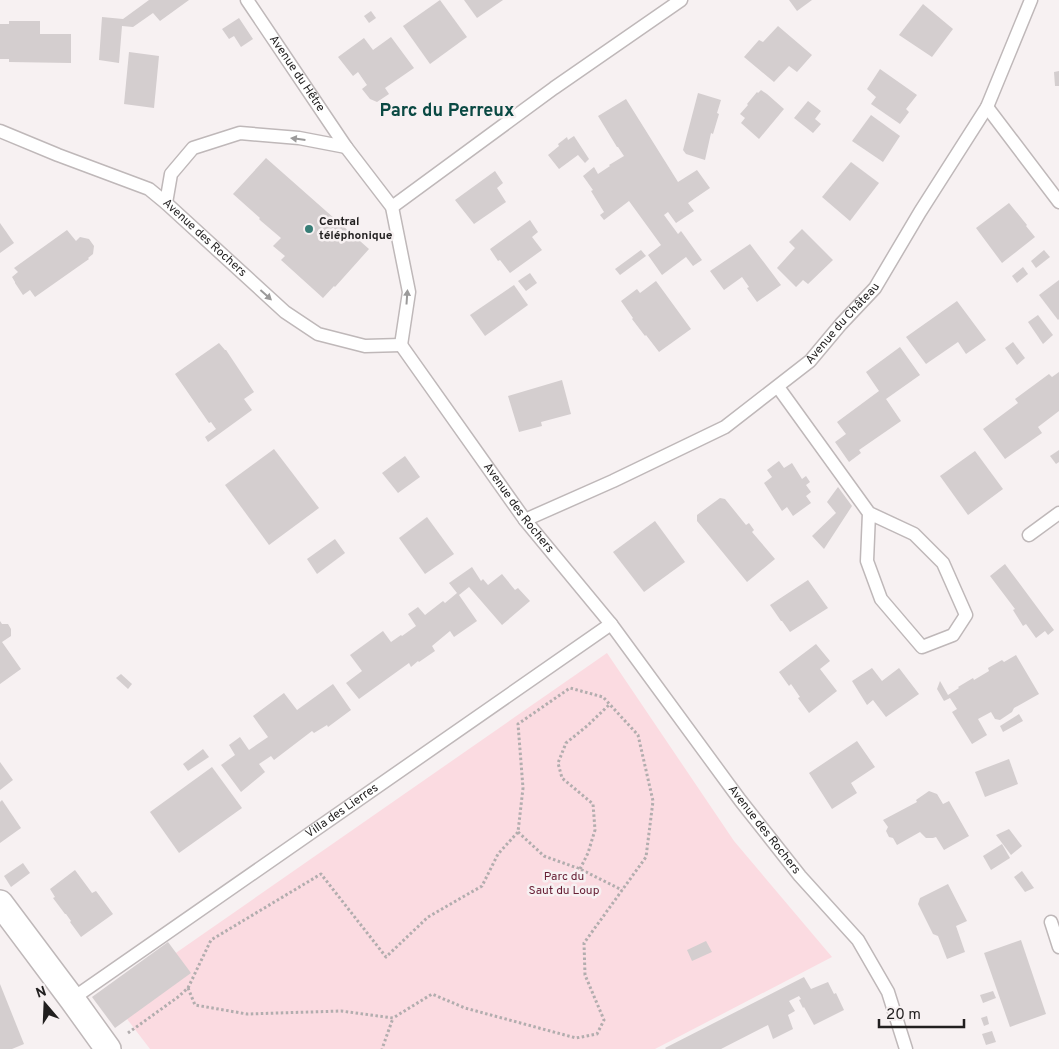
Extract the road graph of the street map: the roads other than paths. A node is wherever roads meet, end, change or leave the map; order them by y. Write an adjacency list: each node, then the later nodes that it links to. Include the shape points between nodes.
1 (247, 0): 6 (lane, Avenue du Hêtre)
2 (681, 0): 9 (lane)
3 (1031, 0): 4 (lane, Avenue du Château)
4 (987, 107): 8 (lane); 11 (lane, Avenue du Château, via 875,288 810,361)
5 (0, 131): 7 (lane, Avenue des Rochers, via 149,189)
6 (346, 147): 7 (lane, one-way to 7, via 298,138 240,133 194,148 171,174); 9 (lane, Avenue du Hêtre)
7 (166, 202): 10 (lane, Avenue des Rochers, one-way to 10, via 285,312 318,334 365,346)
8 (1059, 202)
9 (392, 207): 10 (lane, one-way to 9, via 408,292)
10 (401, 345): 14 (lane, Avenue des Rochers)
11 (778, 387): 12 (lane); 14 (lane, Avenue du Château, via 725,427)
12 (870, 513): 12 (lane, via 867,560 881,599 922,647 953,634 966,615 943,563 914,534)
13 (1059, 513): 15 (lane)
14 (524, 520): 16 (lane, Avenue des Rochers)
15 (1029, 535)
16 (611, 624): 20 (lane, Villa des Lierres); 22 (lane, Avenue des Rochers, via 740,800 800,876 858,940 888,992)
17 (3, 911): 20 (street)
18 (1051, 922): 19 (lane)
19 (1059, 947)
20 (72, 998): 21 (street)
21 (107, 1049)
22 (906, 1049)

